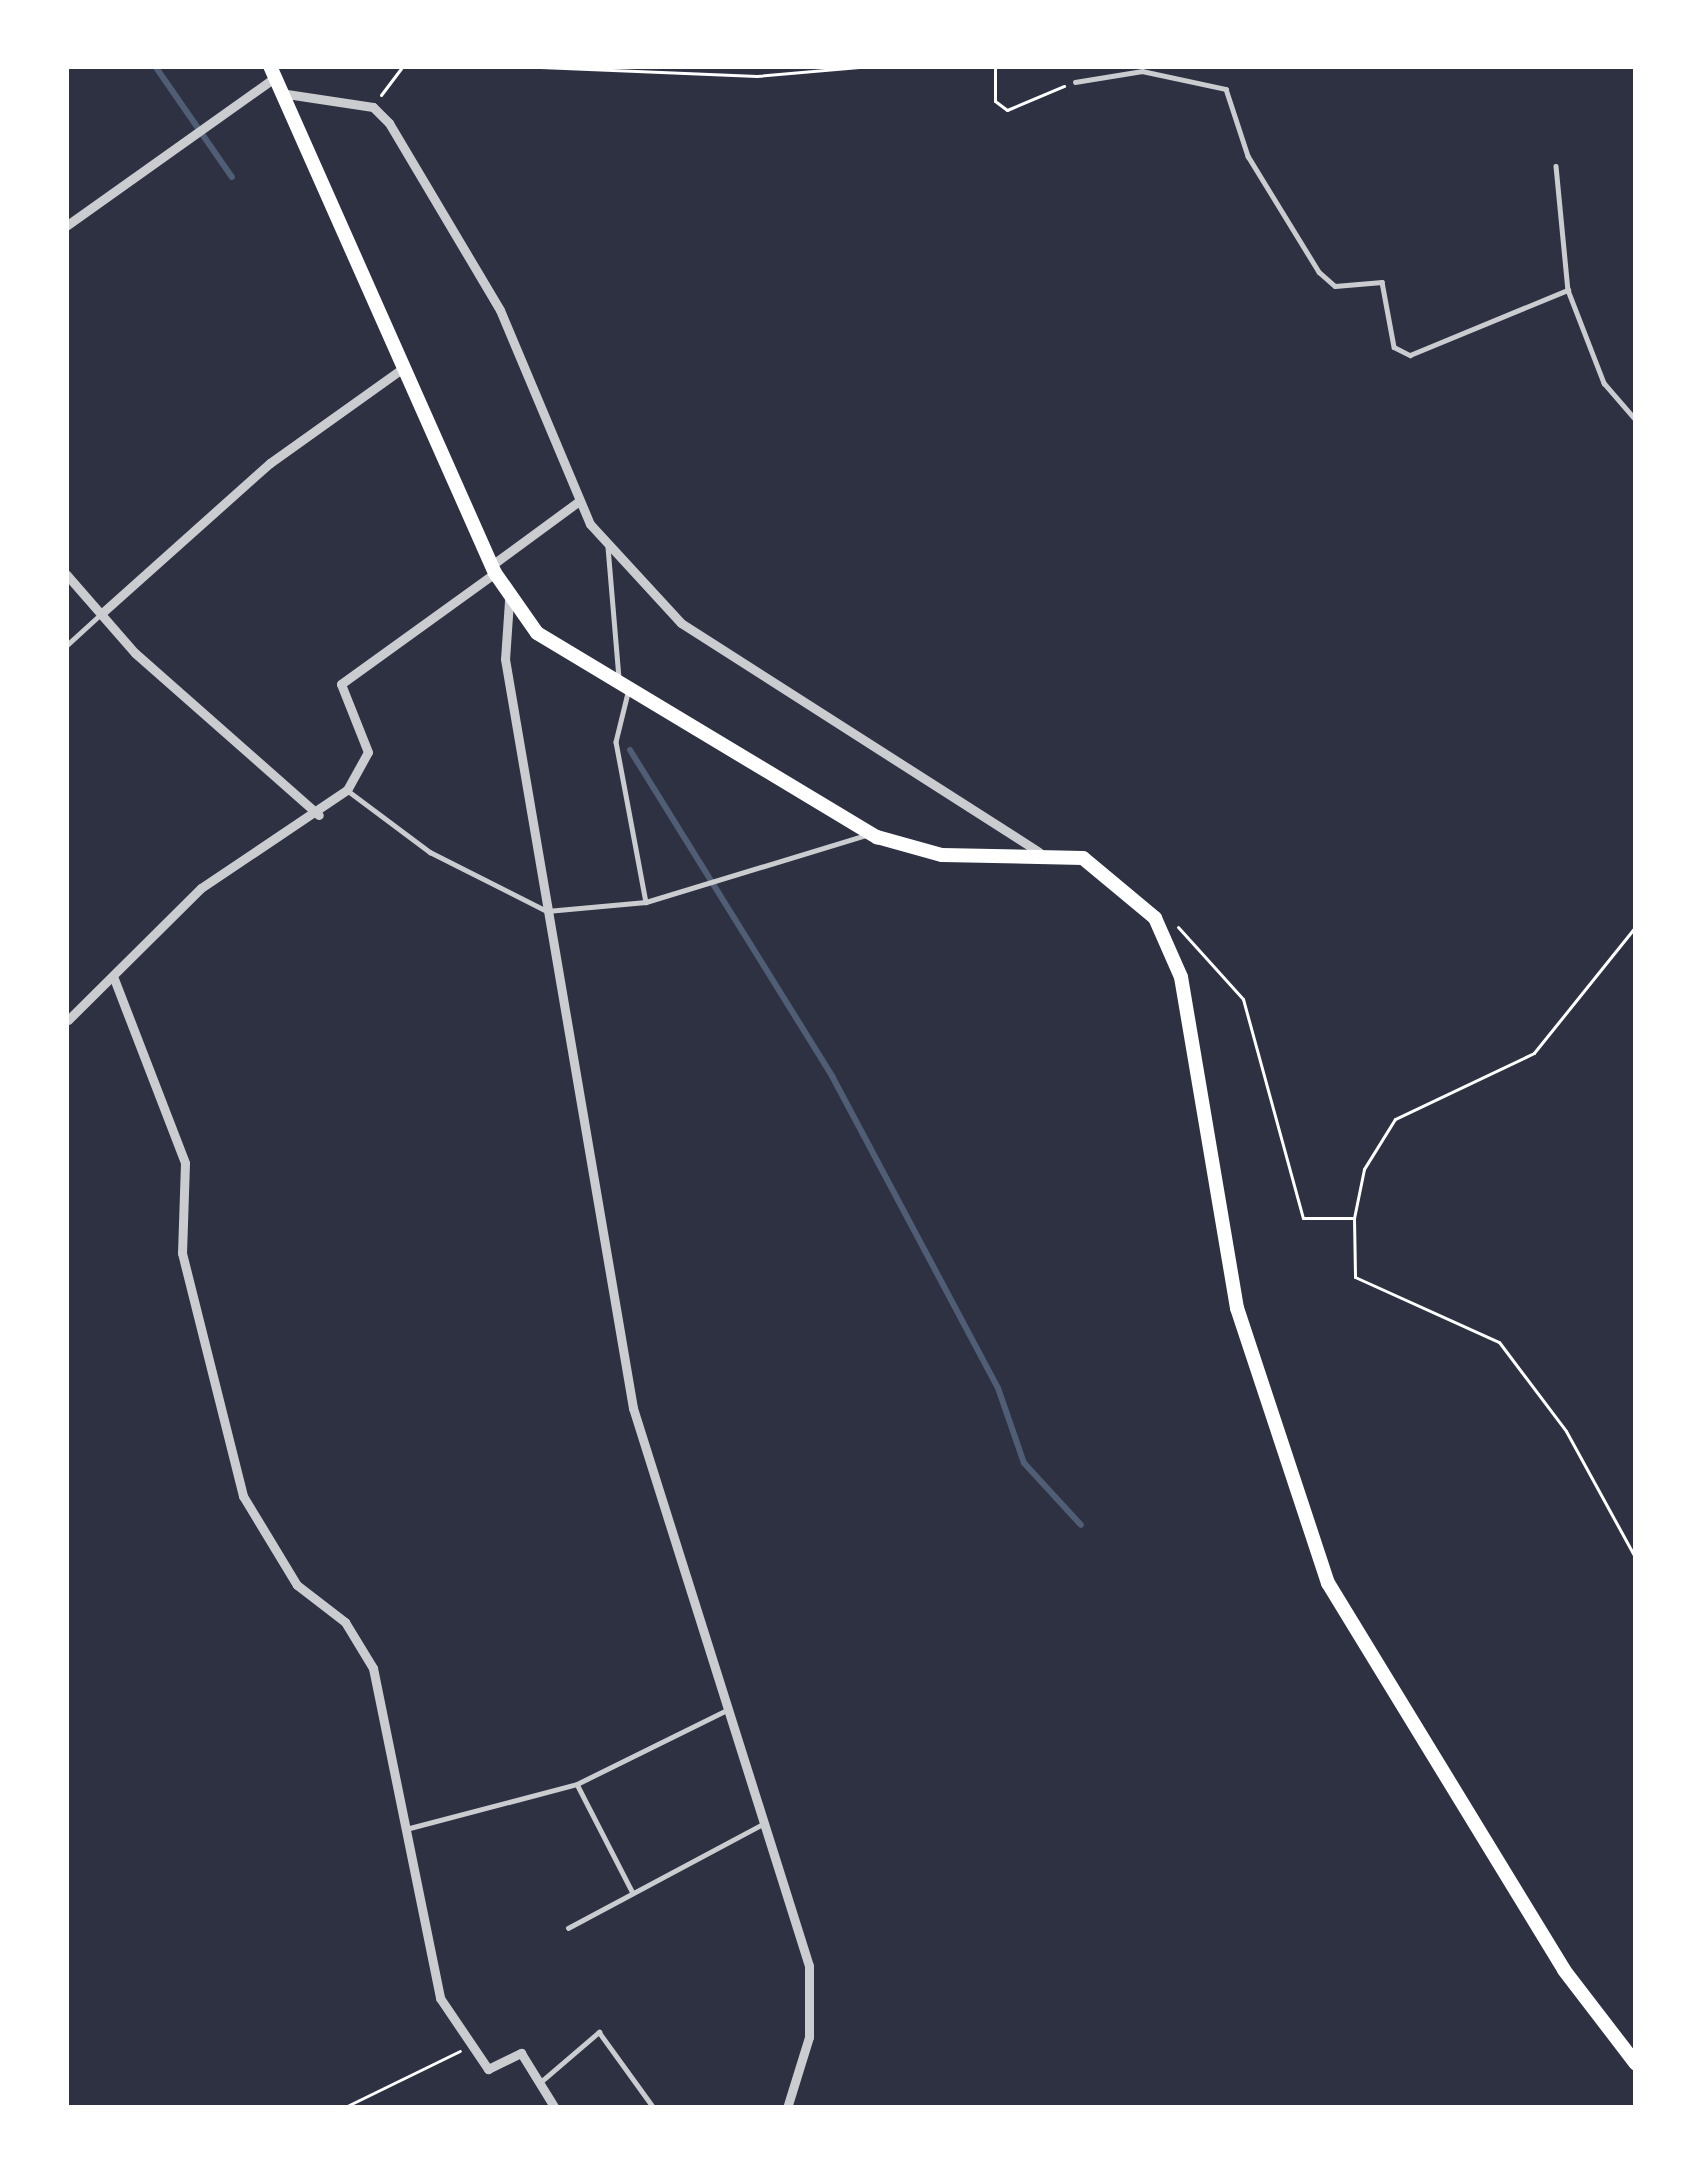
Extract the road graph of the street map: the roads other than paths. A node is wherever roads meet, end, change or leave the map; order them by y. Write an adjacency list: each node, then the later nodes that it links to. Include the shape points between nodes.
1 (275, 79): 4 (street); 6 (main road); 8 (street, via 374,106 500,310)
2 (1075, 82): 5 (lane, via 1142,71 1226,89 1248,156 1319,272 1335,286 1382,282 1394,347 1410,355)
3 (1556, 166): 5 (lane)
4 (66, 226)
5 (1568, 290): 7 (lane, via 1604,383)
6 (402, 369): 10 (main road); 13 (street, via 269,463)
7 (1636, 420)
8 (579, 501): 9 (street); 10 (street)
9 (608, 542): 15 (lane); 19 (street, via 729,663)
10 (494, 569): 12 (main road); 16 (street, via 340,684 368,752)
11 (66, 574): 13 (street)
12 (509, 601): 15 (main road, via 548,643); 21 (street, via 505,659)
13 (102, 613): 14 (lane); 17 (street)
14 (66, 646)
15 (624, 690): 18 (main road); 20 (lane, via 616,742)
16 (347, 790): 17 (street); 21 (lane, via 430,852)
17 (320, 814): 22 (street, via 201,888)
18 (872, 833): 19 (main road, via 942,855); 20 (lane)
19 (1039, 852): 30 (main road, via 1106,868 1155,918 1181,976 1237,1308 1328,1583 1564,1970)
20 (646, 902): 21 (lane)
21 (547, 911): 24 (street, via 634,1408)
22 (112, 976): 23 (street); 27 (street, via 185,1163 182,1253 232,1466 297,1585 353,1631 373,1668)
23 (67, 1020)
24 (730, 1708): 25 (lane); 26 (street)
25 (577, 1784): 27 (lane); 28 (lane)
26 (766, 1823): 28 (lane); 34 (street, via 811,1985 806,2053)
27 (402, 1830): 31 (street, via 428,1967 488,2068 520,2053)
28 (633, 1893): 29 (lane)
29 (568, 1928)
30 (1636, 2064)
31 (540, 2083): 32 (street); 33 (lane, via 599,2032)
32 (555, 2108)
33 (654, 2108)
34 (787, 2108)

